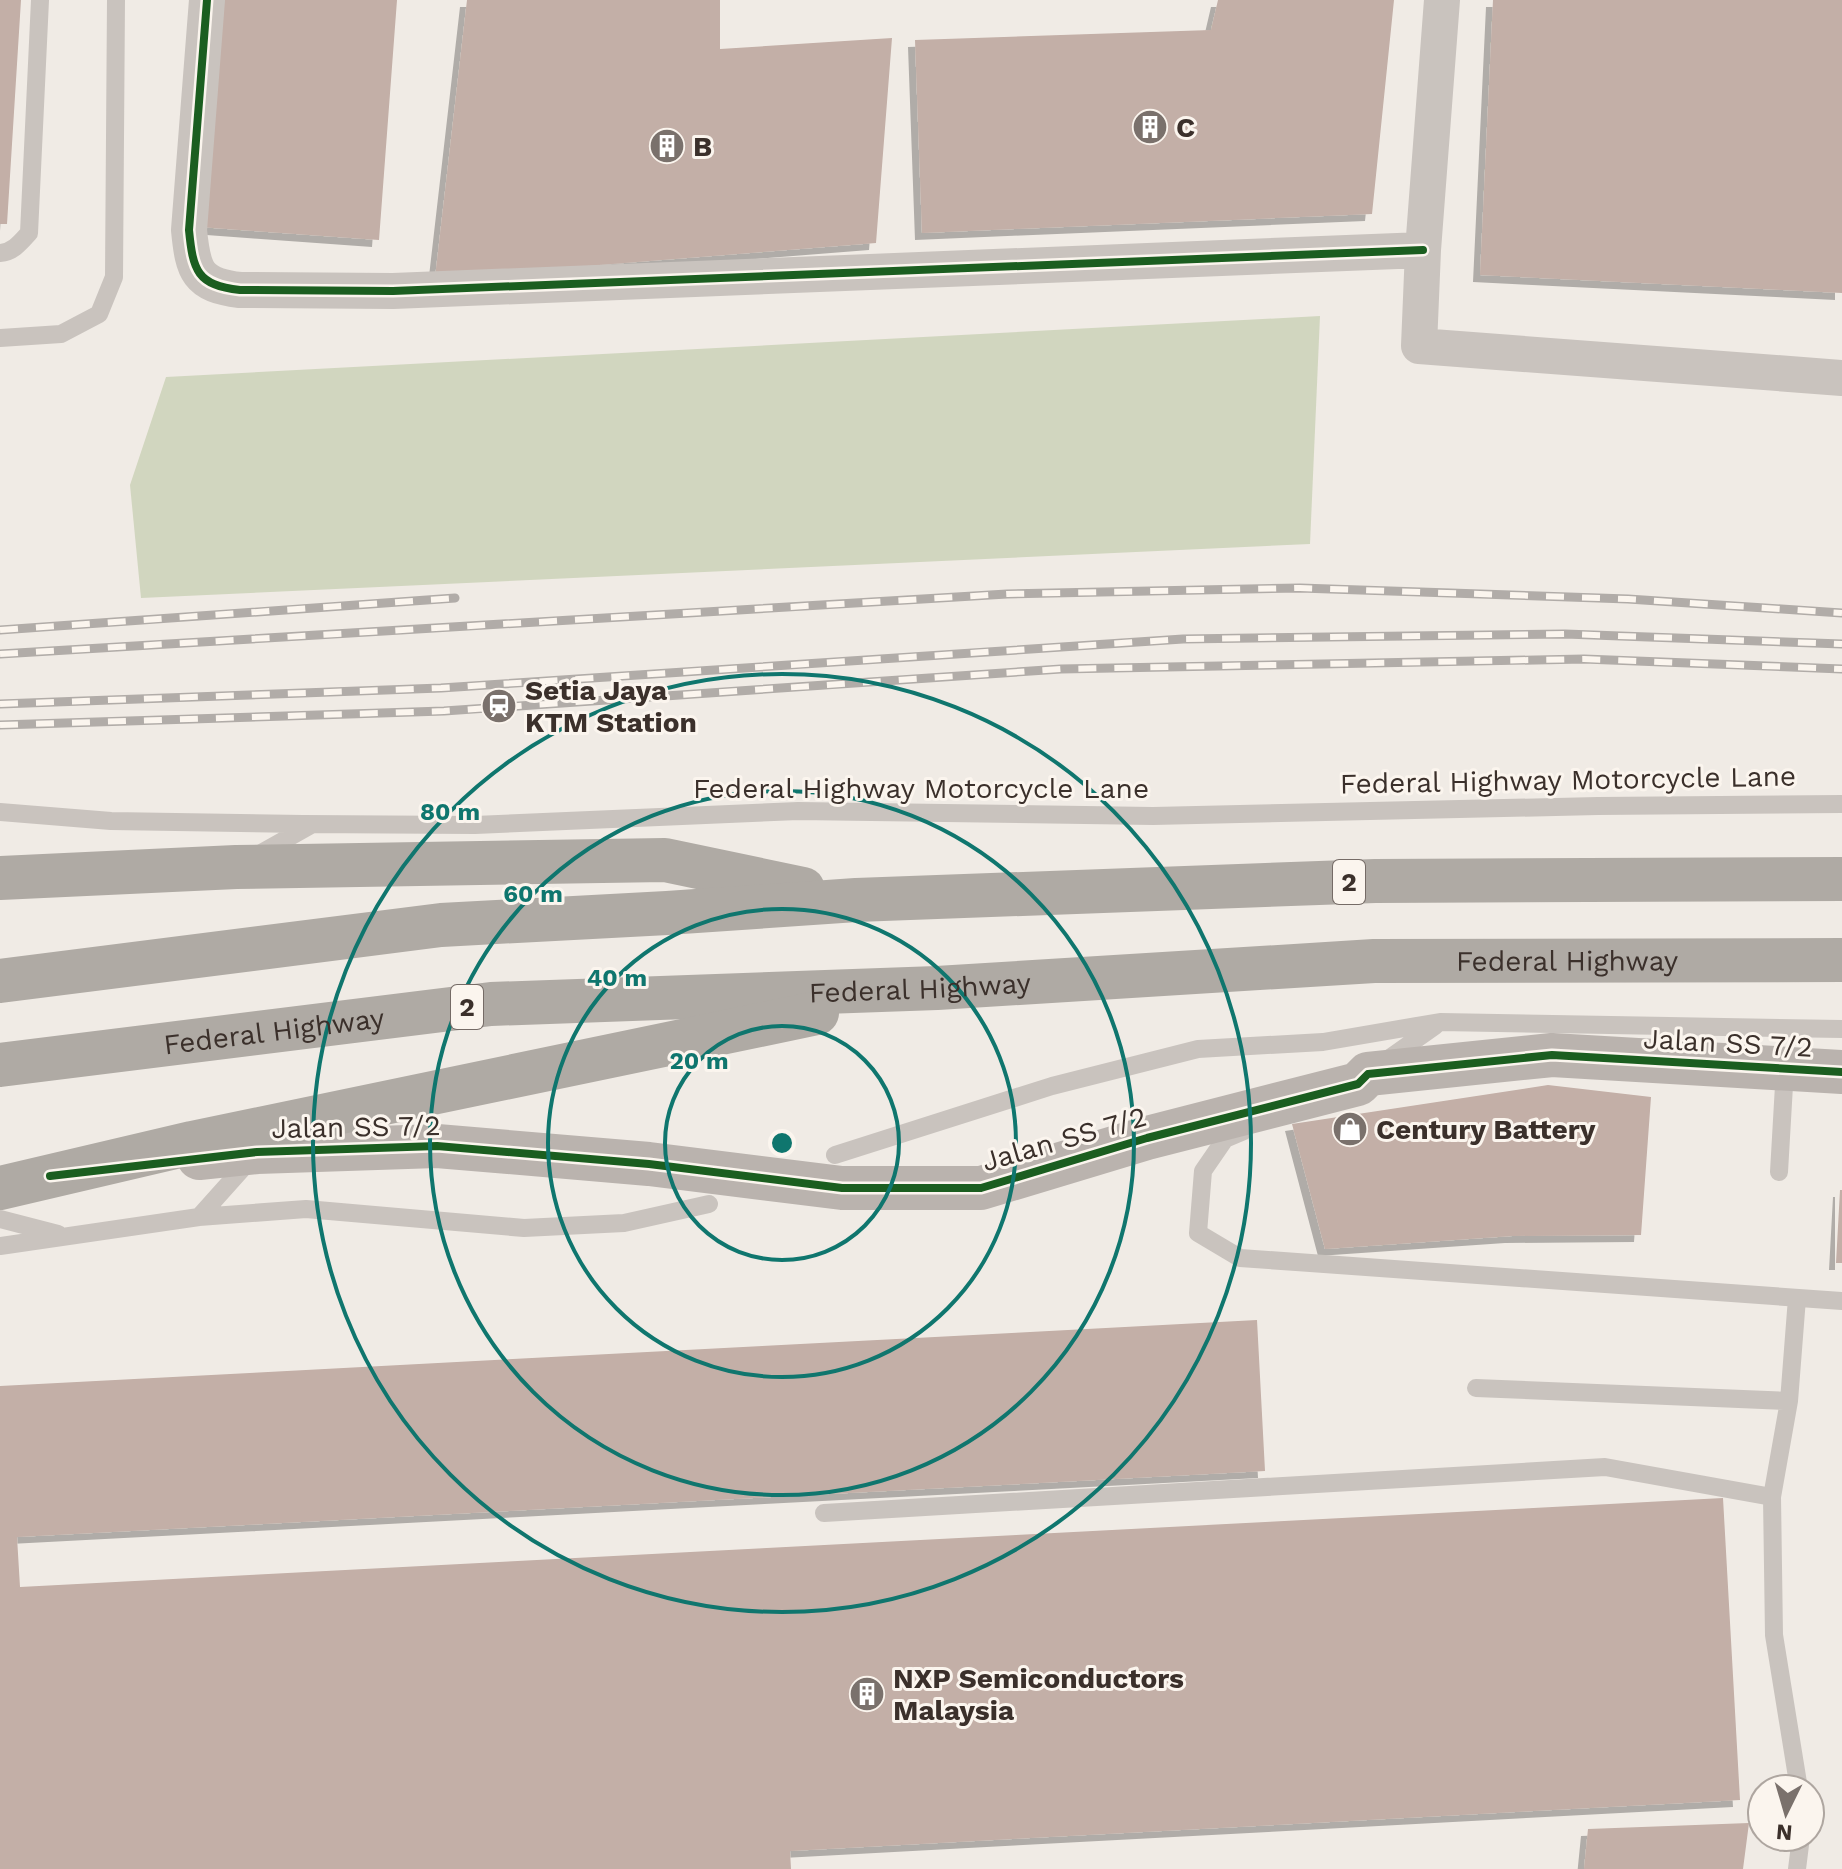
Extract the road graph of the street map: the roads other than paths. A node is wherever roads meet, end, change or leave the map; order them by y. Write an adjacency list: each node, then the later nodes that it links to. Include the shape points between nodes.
1 (40, 0): 6 (lane, via 29,233)
2 (116, 0): 7 (lane, via 114,277 99,314 61,334)
3 (207, 0): 5 (street, via 189,230 197,269 205,281 221,288 393,291)
4 (1442, 0): 5 (street)
5 (1423, 250): 8 (street, via 1419,346)
6 (0, 253)
7 (0, 338)
8 (1842, 378)
9 (1842, 804): 11 (lane, Federal Highway Motorcycle Lane, via 1153,816 798,811 475,825)
10 (0, 812): 11 (lane, Federal Highway Motorcycle Lane, via 111,821)
11 (312, 825): 12 (lane)
12 (236, 867): 13 (highway); 15 (highway, via 665,860)
13 (0, 878)
14 (1842, 879): 15 (highway, 2, via 1375,881)
15 (856, 900): 17 (highway, 2, via 441,925)
16 (1842, 960): 18 (highway, Federal Highway / 2, via 1374,961)
17 (0, 981)
18 (937, 988): 21 (highway, Federal Highway / 2, via 491,1004); 28 (highway)
19 (1440, 1022): 20 (lane); 24 (lane); 26 (lane, via 1323,1042 1198,1049 1052,1086)
20 (1842, 1029)
21 (0, 1065)
22 (1785, 1068): 23 (street, Jalan SS 7/2); 24 (street, Jalan SS 7/2, via 1552,1055); 27 (lane)
23 (1842, 1072)
24 (1363, 1079): 25 (street, Jalan SS 7/2, via 981,1188 842,1188 437,1146); 35 (lane, via 1225,1139 1203,1171 1198,1233 1240,1258)
25 (257, 1152): 28 (street, Jalan SS 7/2); 31 (lane)
26 (835, 1155)
27 (1779, 1172)
28 (50, 1176): 29 (highway)
29 (0, 1188)
30 (709, 1204): 31 (lane, via 624,1223 524,1228 306,1209)
31 (199, 1217): 33 (lane)
32 (0, 1219): 33 (lane)
33 (68, 1237): 34 (lane)
34 (0, 1246)
35 (1797, 1298): 36 (lane); 38 (lane)
36 (1842, 1301)
37 (1476, 1388): 38 (lane)
38 (1789, 1401): 39 (lane)
39 (1772, 1497): 40 (lane, via 1605,1467); 41 (lane, via 1774,1635)
40 (824, 1513)
41 (1796, 1773)

